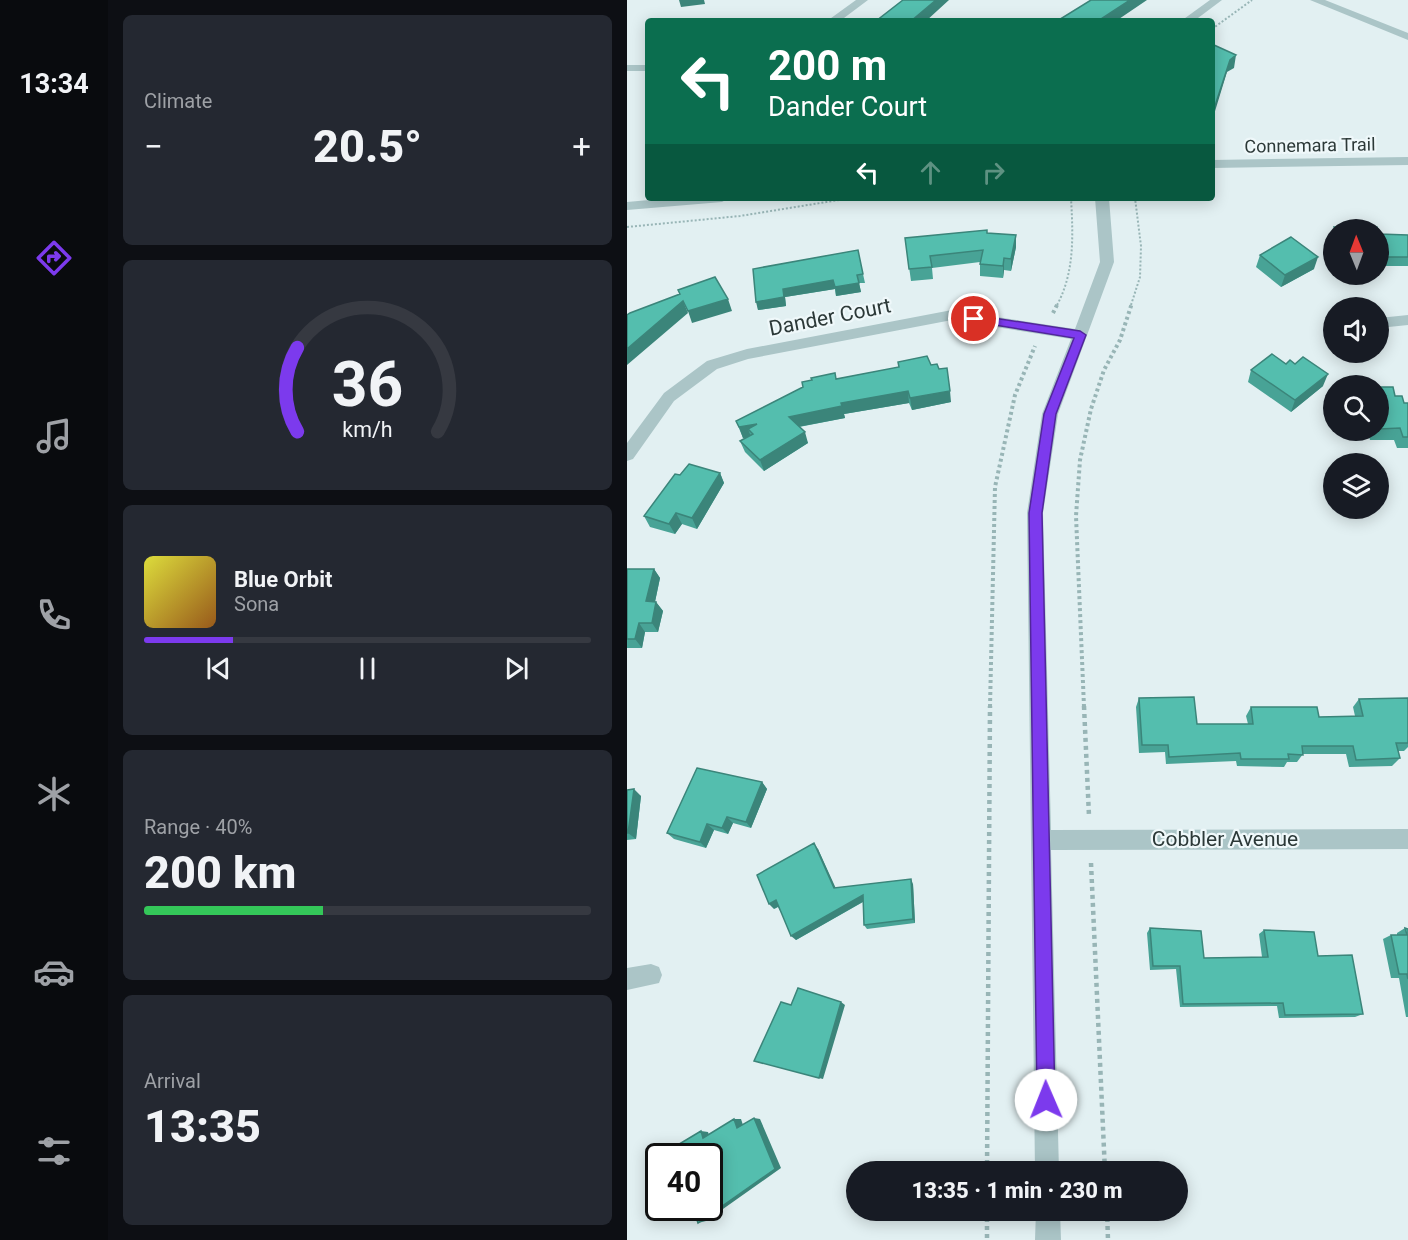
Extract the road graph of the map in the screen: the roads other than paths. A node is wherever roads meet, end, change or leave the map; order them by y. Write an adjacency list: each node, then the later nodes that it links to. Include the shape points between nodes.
1 (863, 0): 4 (street)
2 (1217, 0): 5 (street)
3 (1315, 0): 6 (street)
4 (837, 18)
5 (1191, 18)
6 (1408, 37)
7 (627, 68): 8 (street)
8 (645, 68)
9 (1408, 161): 10 (street, Connemara Trail)
10 (1215, 164)
11 (686, 201): 13 (street)
12 (1102, 201): 16 (street, via 1107,262)
13 (627, 206)
14 (1408, 320): 15 (street)
15 (1389, 323)
16 (1080, 335): 17 (street, Dander Court, via 952,315 747,354 712,366 669,397); 19 (street, via 1050,414 1035,513)
17 (627, 454)
18 (1408, 838): 19 (street, Cobbler Avenue)
19 (1041, 840): 22 (street)
20 (651, 975): 21 (street)
21 (627, 979)
22 (1047, 1161)
23 (1048, 1221): 24 (street)
24 (1048, 1240)

